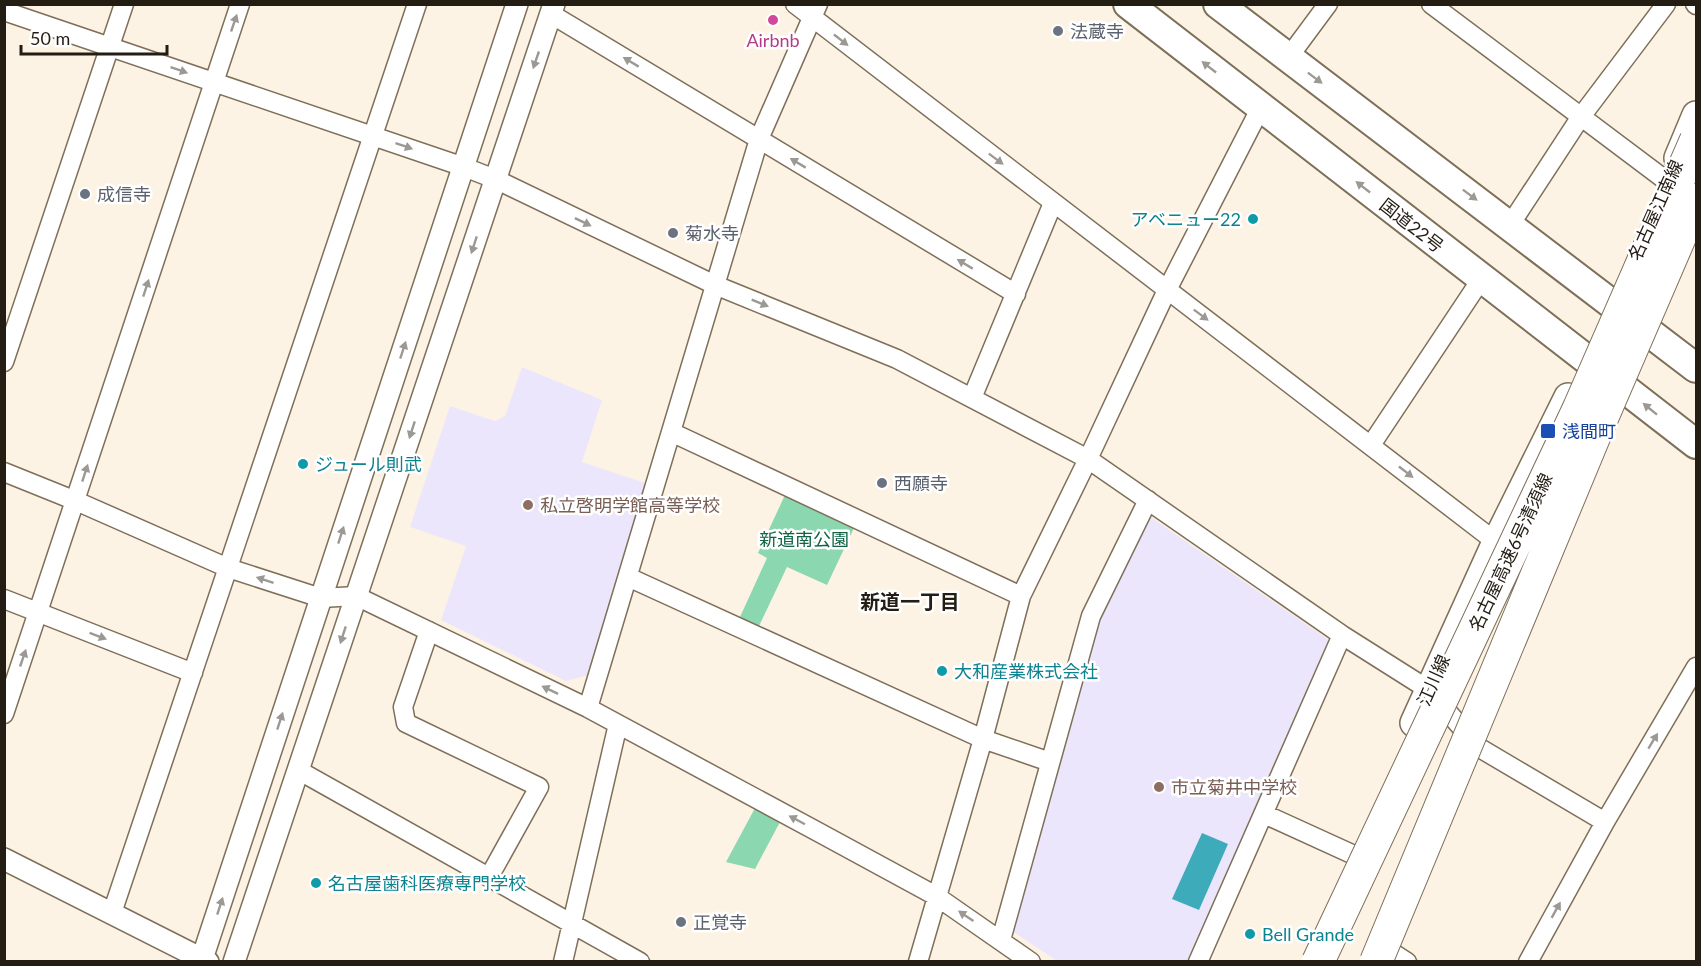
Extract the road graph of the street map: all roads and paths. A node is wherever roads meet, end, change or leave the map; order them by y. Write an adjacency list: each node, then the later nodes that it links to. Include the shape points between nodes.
1 (124, 4): 14 (street)
2 (240, 4): 16 (street, one-way to 2)
3 (417, 4): 20 (street)
4 (517, 4): 23 (street)
5 (795, 4): 12 (street)
6 (1128, 4): 17 (highway, 国道22号, one-way to 6)
7 (1218, 4): 15 (highway)
8 (1328, 4): 15 (street)
9 (1431, 4): 19 (street)
10 (1666, 4): 19 (street)
11 (553, 9): 21 (street, one-way to 11); 24 (street, one-way to 24)
12 (815, 11): 21 (street); 27 (street, one-way to 27)
13 (7, 12): 14 (street)
14 (110, 47): 16 (street, one-way to 16); 37 (street)
15 (1288, 58): 29 (highway, one-way to 29)
16 (214, 82): 20 (street); 48 (street, one-way to 16)
17 (1261, 107): 30 (highway, 国道22号, one-way to 17); 32 (street)
18 (1696, 115): 25 (main road, 名古屋江南線)
19 (1580, 118): 25 (street); 29 (street)
20 (373, 136): 23 (street, one-way to 23); 50 (street)
21 (759, 140): 31 (street); 33 (street, one-way to 21)
22 (1696, 141): 41 (highway, 名古屋高速6号清須線, bridge)
23 (464, 166): 24 (street); 54 (street, one-way to 23)
24 (495, 179): 31 (street, one-way to 31); 52 (street, one-way to 52)
25 (1668, 182): 34 (main road, 名古屋江南線)
26 (1696, 200): 41 (highway, 名古屋高速6号清須線, bridge)
27 (1053, 203): 32 (street); 33 (street)
28 (1696, 219): 35 (main road)
29 (1510, 225): 34 (highway)
30 (1482, 278): 36 (highway, 国道22号); 44 (street)
31 (715, 285): 40 (street, one-way to 40, via 897,359); 42 (street)
32 (1167, 290): 44 (street, one-way to 44); 45 (street)
33 (1016, 294): 40 (street)
34 (1613, 304): 35 (highway); 36 (main road, 江川線)
35 (1648, 332): 38 (highway); 39 (main road)
36 (1587, 358): 39 (highway, 国道22号); 49 (main road, 江川線)
37 (4, 362)
38 (1696, 368)
39 (1626, 389): 43 (highway, 国道22号, one-way to 39); 66 (main road)
40 (972, 398): 45 (street)
41 (1589, 417): 78 (highway, 名古屋高速6号清須線, bridge); 87 (highway, 名古屋高速6号清須線, bridge); 88 (highway, bridge, via 1512,565); 89 (highway, bridge)
42 (671, 432): 51 (street); 53 (street)
43 (1696, 444)
44 (1371, 445): 49 (street, one-way to 49)
45 (1088, 459): 47 (street); 53 (street)
46 (4, 472): 48 (street)
47 (1148, 500): 58 (street); 67 (street, via 1091,616)
48 (76, 501): 50 (street); 56 (street)
49 (1496, 542): 61 (main road, 江川線)
50 (228, 568): 54 (street, one-way to 50); 60 (street)
51 (628, 577): 62 (street); 65 (street)
52 (356, 596): 54 (street); 57 (street); 68 (street, one-way to 68)
53 (1021, 596): 65 (street)
54 (321, 598): 79 (street, one-way to 54)
55 (4, 599): 56 (street)
56 (38, 613): 60 (street, one-way to 60); 63 (street, one-way to 56)
57 (429, 632): 62 (street, one-way to 57); 73 (street, via 403,707 406,723 539,786)
58 (1342, 635): 61 (street); 69 (street)
59 (1696, 667): 70 (street, one-way to 59)
60 (193, 673): 75 (street)
61 (1429, 690): 66 (street); 71 (main road, 江川線)
62 (588, 708): 64 (street)
63 (4, 714)
64 (618, 724): 74 (street, one-way to 64); 76 (street)
65 (983, 739): 67 (street); 74 (street)
66 (1478, 747): 70 (street); 78 (main road)
67 (1050, 762): 77 (street)
68 (298, 771): 73 (street); 80 (street)
69 (1264, 814): 71 (street); 85 (street)
70 (1605, 822): 90 (street, one-way to 70)
71 (1354, 855): 86 (main road, 江川線)
72 (4, 859): 75 (street)
73 (489, 877): 76 (street)
74 (936, 896): 77 (street, one-way to 74); 83 (street)
75 (112, 913): 79 (street)
76 (573, 924): 81 (street); 82 (street)
77 (1001, 940): 84 (street)
78 (1389, 959)
79 (204, 961)
80 (234, 962)
81 (563, 962)
82 (640, 962)
83 (918, 962)
84 (1032, 962)
85 (1198, 962)
86 (1305, 962)
87 (1318, 962)
88 (1332, 962)
89 (1352, 962)
90 (1528, 962)

